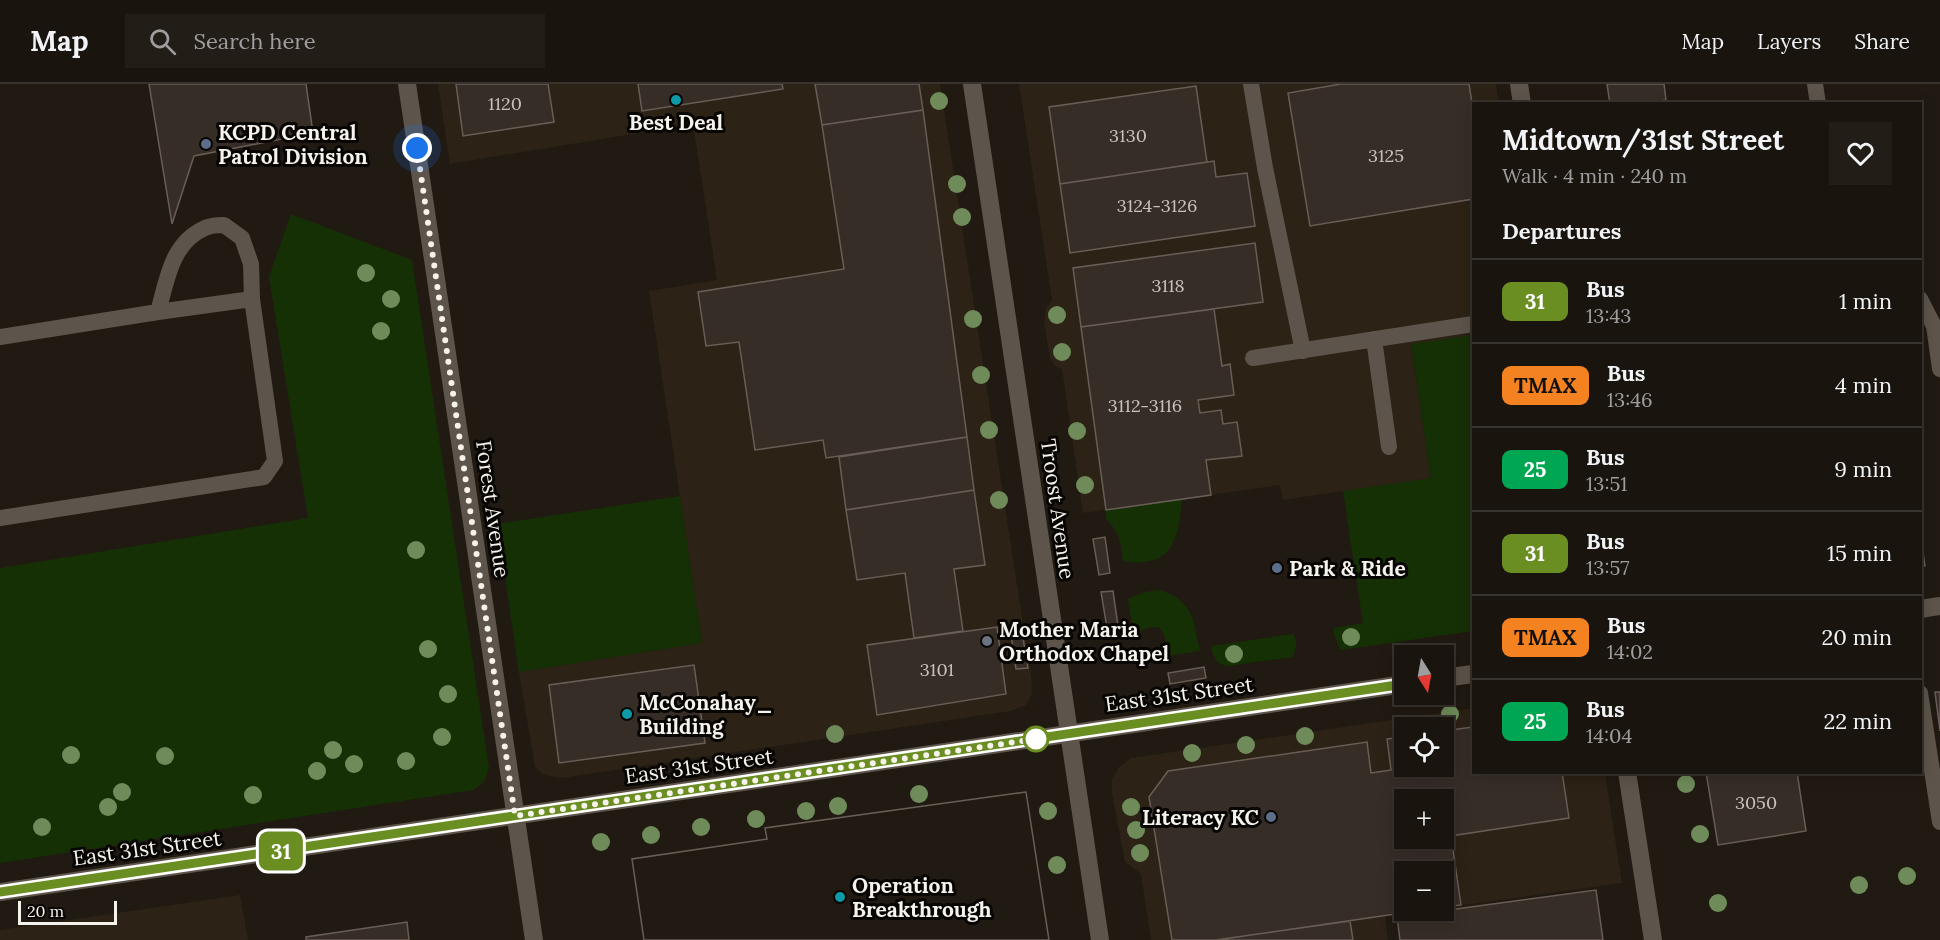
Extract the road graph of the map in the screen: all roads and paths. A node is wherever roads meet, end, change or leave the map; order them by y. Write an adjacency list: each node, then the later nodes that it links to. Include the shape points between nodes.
1 (407, 84): 27 (main road, Forest Avenue)
2 (972, 84): 25 (main road, Troost Avenue)
3 (1251, 84): 14 (lane)
4 (1519, 84): 6 (main road)
5 (1815, 84): 7 (lane)
6 (1522, 102)
7 (1818, 102)
8 (252, 299): 10 (lane); 10 (lane, via 251,264 242,238 224,225 206,227 183,243 171,267); 18 (lane, via 275,461 264,477)
9 (1922, 303): 16 (lane, via 1934,326)
10 (158, 312): 12 (lane)
11 (1472, 324): 13 (lane)
12 (0, 337)
13 (1374, 339): 14 (lane); 17 (lane)
14 (1302, 351): 15 (lane)
15 (1253, 358)
16 (1940, 369)
17 (1389, 447)
18 (0, 518)
19 (1940, 606): 20 (main road)
20 (1922, 609)
21 (1472, 674): 22 (main road)
22 (1454, 677)
23 (1394, 685): 25 (main road, East 31st Street)
24 (1922, 706): 28 (lane)
25 (1068, 734): 27 (main road, East 31st Street); 31 (main road, Troost Avenue)
26 (1627, 774): 32 (main road)
27 (515, 816): 29 (main road, East 31st Street); 30 (main road, Forest Avenue)
28 (1940, 822)
29 (0, 892)
30 (534, 940)
31 (1100, 940)
32 (1653, 940)

